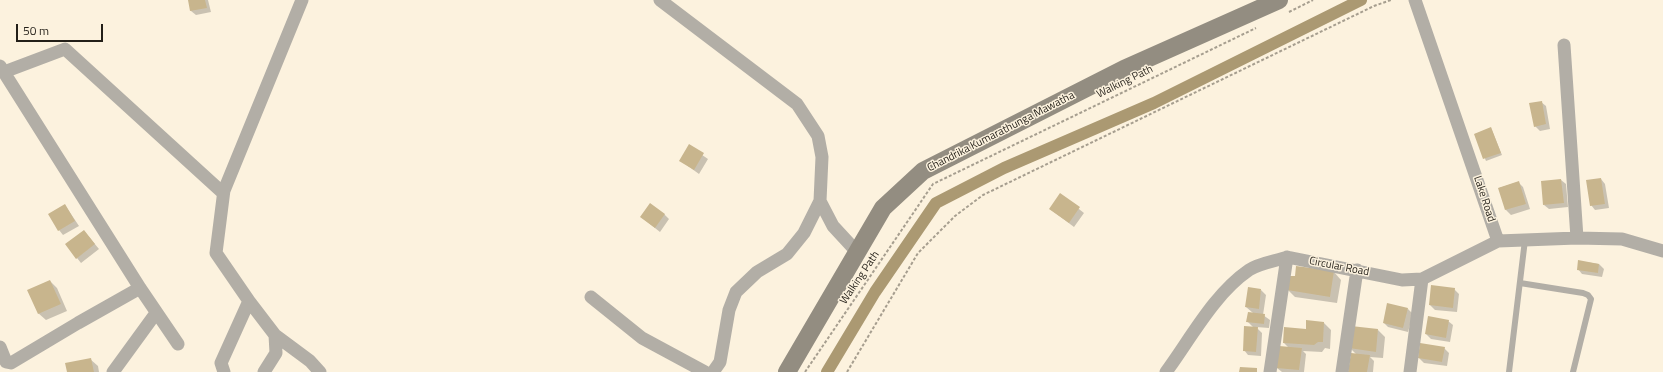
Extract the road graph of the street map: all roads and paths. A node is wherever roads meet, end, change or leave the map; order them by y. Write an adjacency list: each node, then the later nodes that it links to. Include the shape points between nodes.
1 (302, 0): 10 (street)
2 (660, 0): 11 (street, via 797,104 818,136 822,157)
3 (1313, 0): 6 (path)
4 (1392, 0): 36 (path, via 983,195 955,216 918,253)
5 (1415, 0): 14 (street, Lake Road)
6 (1281, 7): 16 (main road, Chandrika Kumarathunga Mawatha, via 1124,69 924,170 882,208)
7 (1263, 24): 35 (path, Walking Path, via 934,184)
8 (1564, 45): 12 (street)
9 (3, 75): 10 (street, via 65,49 223,193); 21 (street)
10 (224, 190): 23 (street, via 216,253)
11 (820, 202): 16 (street, via 832,226); 33 (street, via 804,233 787,254 757,272 736,292 729,310 720,362)
12 (1577, 238): 13 (street); 15 (street, via 1622,239)
13 (1525, 240): 14 (street); 20 (lane)
14 (1498, 241): 19 (street, Circular Road)
15 (1659, 248)
16 (857, 252): 34 (main road, Chandrika Kumarathunga Mawatha)
17 (1287, 257): 18 (street, Circular Road); 37 (street, via 1251,269 1234,283 1213,306); 38 (street)
18 (1357, 270): 19 (street, Circular Road, via 1402,280); 39 (street)
19 (1422, 279): 40 (street)
20 (1520, 283): 41 (lane); 42 (lane, via 1583,293 1591,300)
21 (140, 288): 24 (street); 27 (street, via 11,363 6,362)
22 (591, 297): 32 (street, via 642,338)
23 (248, 301): 25 (street); 29 (street, via 221,363)
24 (156, 314): 26 (street); 28 (street)
25 (275, 335): 30 (street, via 276,353); 31 (street, via 310,361)
26 (178, 344)
27 (0, 347)
28 (113, 372)
29 (224, 372)
30 (264, 372)
31 (320, 372)
32 (705, 372)
33 (713, 372)
34 (787, 372)
35 (806, 372)
36 (847, 372)
37 (1166, 372)
38 (1270, 372)
39 (1342, 372)
40 (1410, 372)
41 (1509, 372)
42 (1573, 372)

